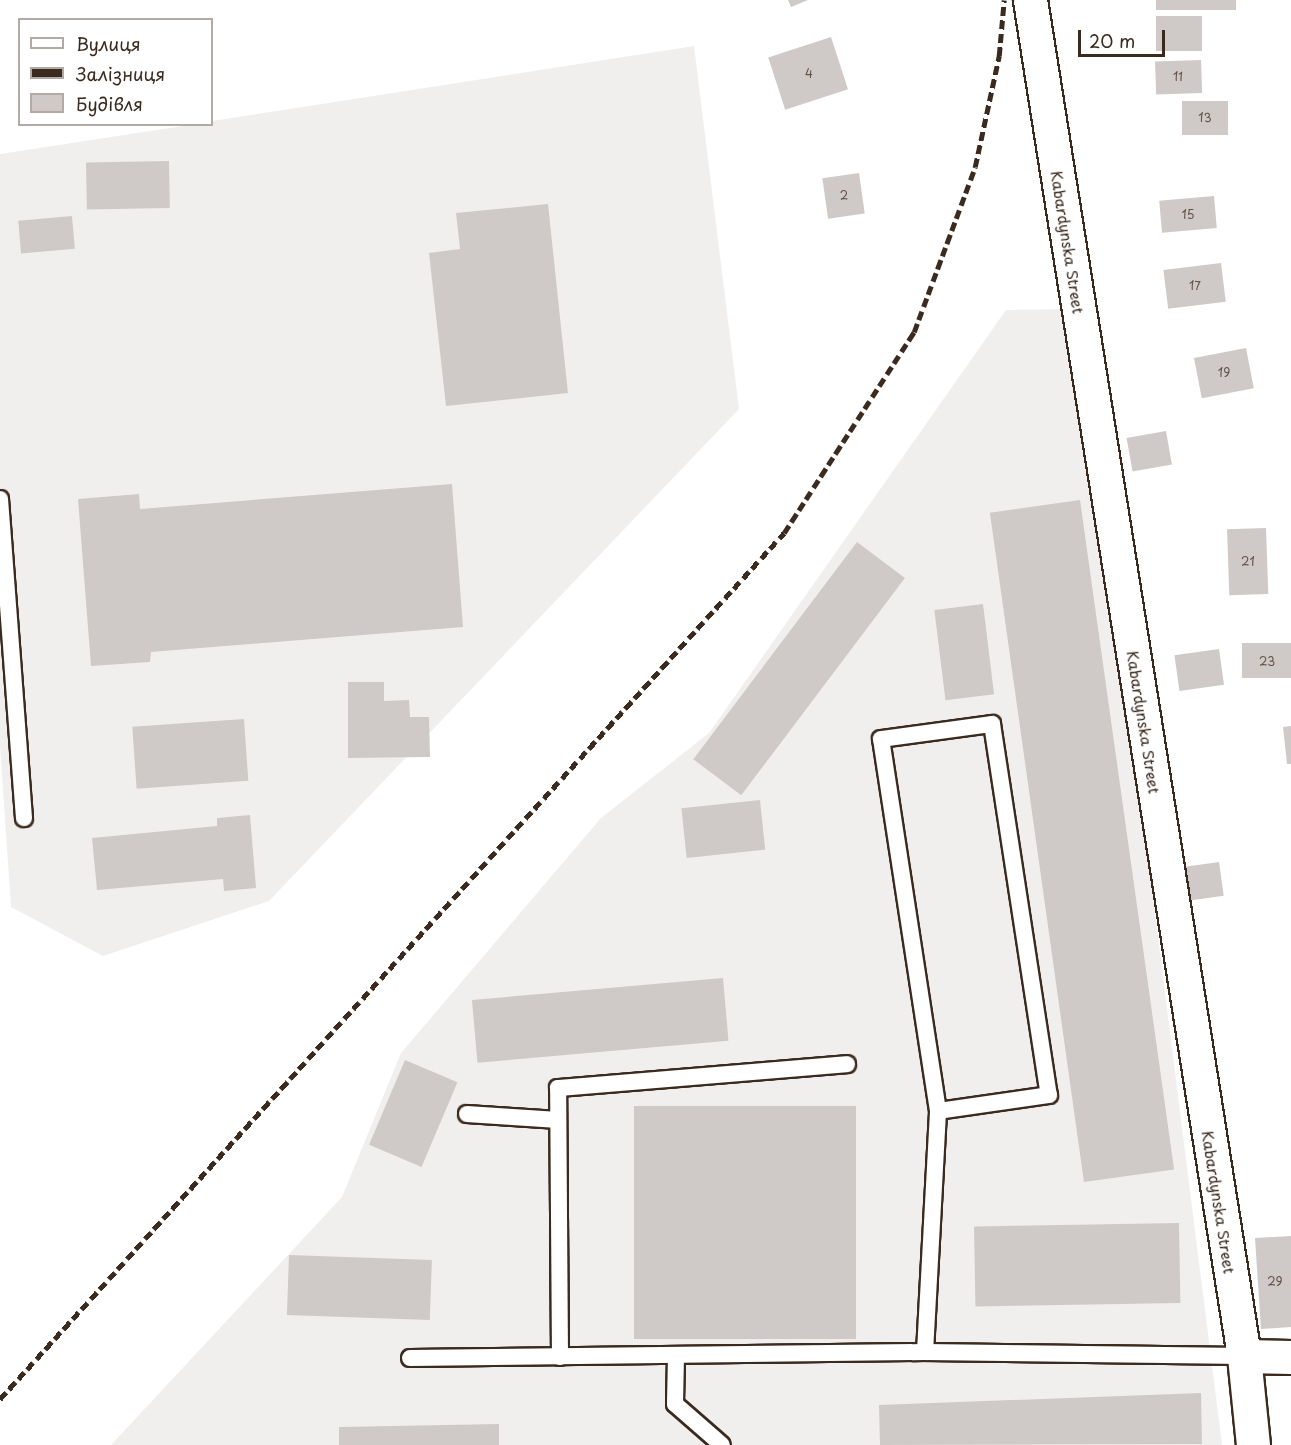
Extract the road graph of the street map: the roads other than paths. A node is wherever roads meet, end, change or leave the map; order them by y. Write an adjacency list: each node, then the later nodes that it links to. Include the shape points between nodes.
1 (1029, 0): 10 (street, Kabardynska Street)
2 (0, 500): 3 (lane)
3 (24, 818)
4 (847, 1064): 7 (lane, via 558,1088)
5 (938, 1111): 5 (lane, via 881,739 992,724 1049,1095); 8 (lane)
6 (468, 1114): 7 (lane)
7 (558, 1120): 11 (lane)
8 (925, 1352): 9 (lane); 10 (lane)
9 (676, 1356): 11 (lane); 14 (lane, via 675,1404)
10 (1244, 1356): 12 (street); 15 (street, Kabardynska Street)
11 (560, 1357): 13 (lane)
12 (1291, 1357)
13 (410, 1358)
14 (722, 1445)
15 (1253, 1445)

